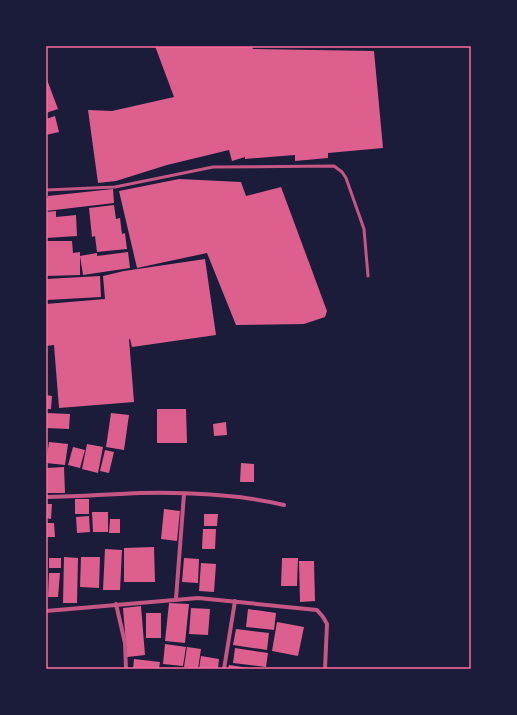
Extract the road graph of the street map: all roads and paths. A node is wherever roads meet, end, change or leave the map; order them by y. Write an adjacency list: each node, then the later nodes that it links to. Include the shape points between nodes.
1 (46, 190): 2 (lane, via 115,187 213,167 334,166 346,178 364,229)
2 (368, 276)
3 (184, 494): 4 (street); 5 (street, via 258,499); 6 (street)
4 (46, 497)
5 (284, 505)
6 (176, 599): 7 (street); 8 (street)
7 (235, 601): 11 (street); 12 (street, via 317,610 327,624)
8 (116, 604): 9 (street); 10 (street, via 125,643)
9 (46, 611)
10 (126, 669)
11 (224, 669)
12 (325, 669)

